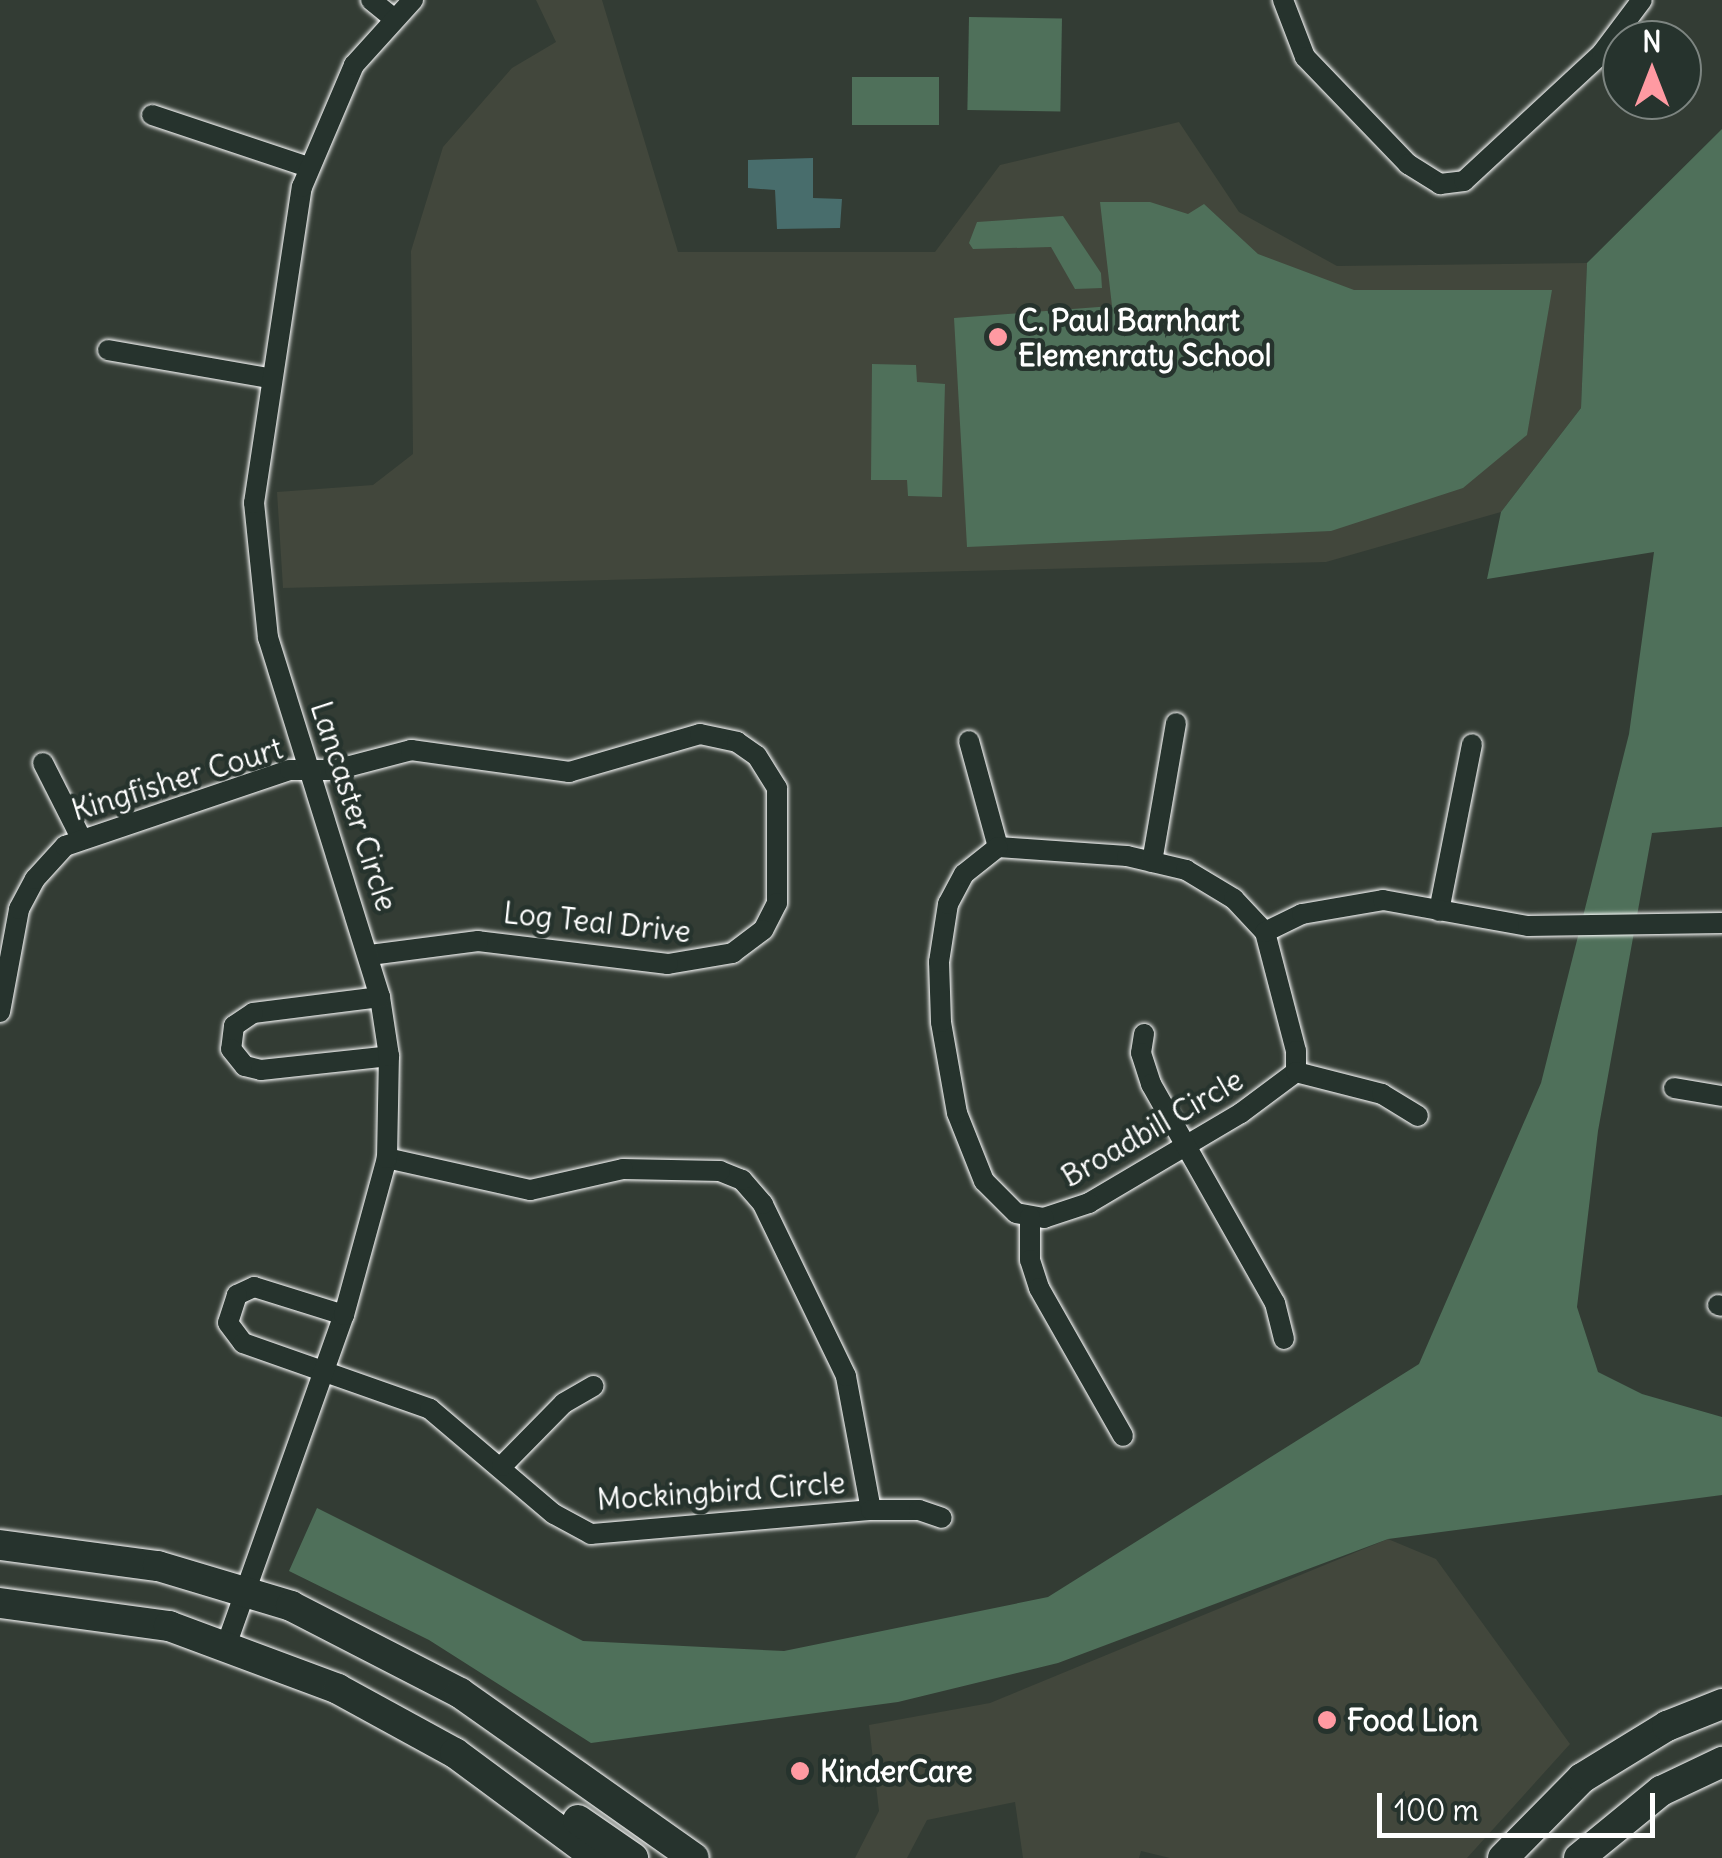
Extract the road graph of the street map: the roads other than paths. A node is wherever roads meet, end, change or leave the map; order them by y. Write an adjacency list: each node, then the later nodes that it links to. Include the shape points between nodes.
1 (371, 0): 5 (street)
2 (413, 0): 5 (street, Lancaster Circle)
3 (1284, 0): 4 (street, via 1305,57 1408,164 1440,184 1464,181 1602,53)
4 (1642, 0)
5 (393, 18): 7 (street, Lancaster Circle, via 342,86)
6 (152, 115): 7 (street)
7 (308, 167): 9 (street, Lancaster Circle)
8 (108, 350): 9 (street)
9 (269, 378): 14 (street, Lancaster Circle, via 255,472 256,563 268,638)
10 (1176, 724): 17 (street)
11 (969, 741): 16 (street)
12 (1472, 744): 18 (street)
13 (43, 763): 15 (street)
14 (312, 772): 15 (street, Kingfisher Court, via 290,770); 21 (street, Lancaster Circle); 21 (street, Log Teal Drive, via 411,750 569,772 700,734 737,742 757,756 778,788 777,903 763,930 718,959 668,964 497,941)
15 (80, 836): 23 (street, Kingfisher Court, via 46,865 19,909)
16 (998, 847): 17 (street); 32 (street, via 964,874 948,904 939,962 941,1022 948,1078 972,1157 1002,1202)
17 (1152, 862): 20 (street, via 1208,882)
18 (1440, 910): 19 (street, via 1528,926); 20 (street, via 1356,901 1302,914)
19 (1722, 923)
20 (1265, 932): 26 (street)
21 (370, 955): 22 (street, Lancaster Circle)
22 (380, 997): 25 (street, Lancaster Circle); 25 (street, via 253,1013 234,1026 231,1049 245,1066 261,1070)
23 (0, 1012)
24 (1144, 1034): 30 (street, via 1146,1070)
25 (389, 1056): 31 (street, Lancaster Circle)
26 (1296, 1072): 29 (street, via 1382,1094); 30 (street, Broadbill Circle)
27 (1674, 1088): 28 (street)
28 (1722, 1096)
29 (1418, 1116)
30 (1185, 1150): 32 (street, Broadbill Circle, via 1062,1215); 34 (street, via 1275,1303)
31 (387, 1158): 33 (street, Lancaster Circle); 39 (street, Mockingbird Circle, via 530,1190 624,1169 720,1171 742,1180 764,1204 846,1376)
32 (1030, 1217): 37 (street, via 1034,1277)
33 (344, 1315): 35 (street, Lancaster Circle); 35 (street, Mockingbird Circle, via 254,1287 232,1304 230,1329 243,1343)
34 (1284, 1339)
35 (325, 1370): 38 (street, Mockingbird Circle, via 415,1401); 42 (street, Lancaster Circle)
36 (593, 1386): 38 (street, via 564,1403)
37 (1123, 1436)
38 (502, 1466): 39 (street, Mockingbird Circle, via 554,1514 591,1534)
39 (871, 1510): 40 (street, Mockingbird Circle, via 919,1510)
40 (942, 1518)
41 (0, 1545): 42 (main road, via 158,1566)
42 (245, 1590): 44 (street, Lancaster Circle); 50 (main road, via 292,1606 460,1694)
43 (0, 1603): 44 (main road, via 169,1626)
44 (227, 1643): 46 (main road)
45 (1722, 1704): 51 (main road, via 1667,1726 1582,1778)
46 (380, 1708): 48 (main road, via 455,1753); 49 (main road, via 496,1762)
47 (1722, 1762): 52 (main road, via 1661,1791)
48 (598, 1858)
49 (633, 1858)
50 (694, 1858)
51 (1503, 1858)
52 (1578, 1858)

